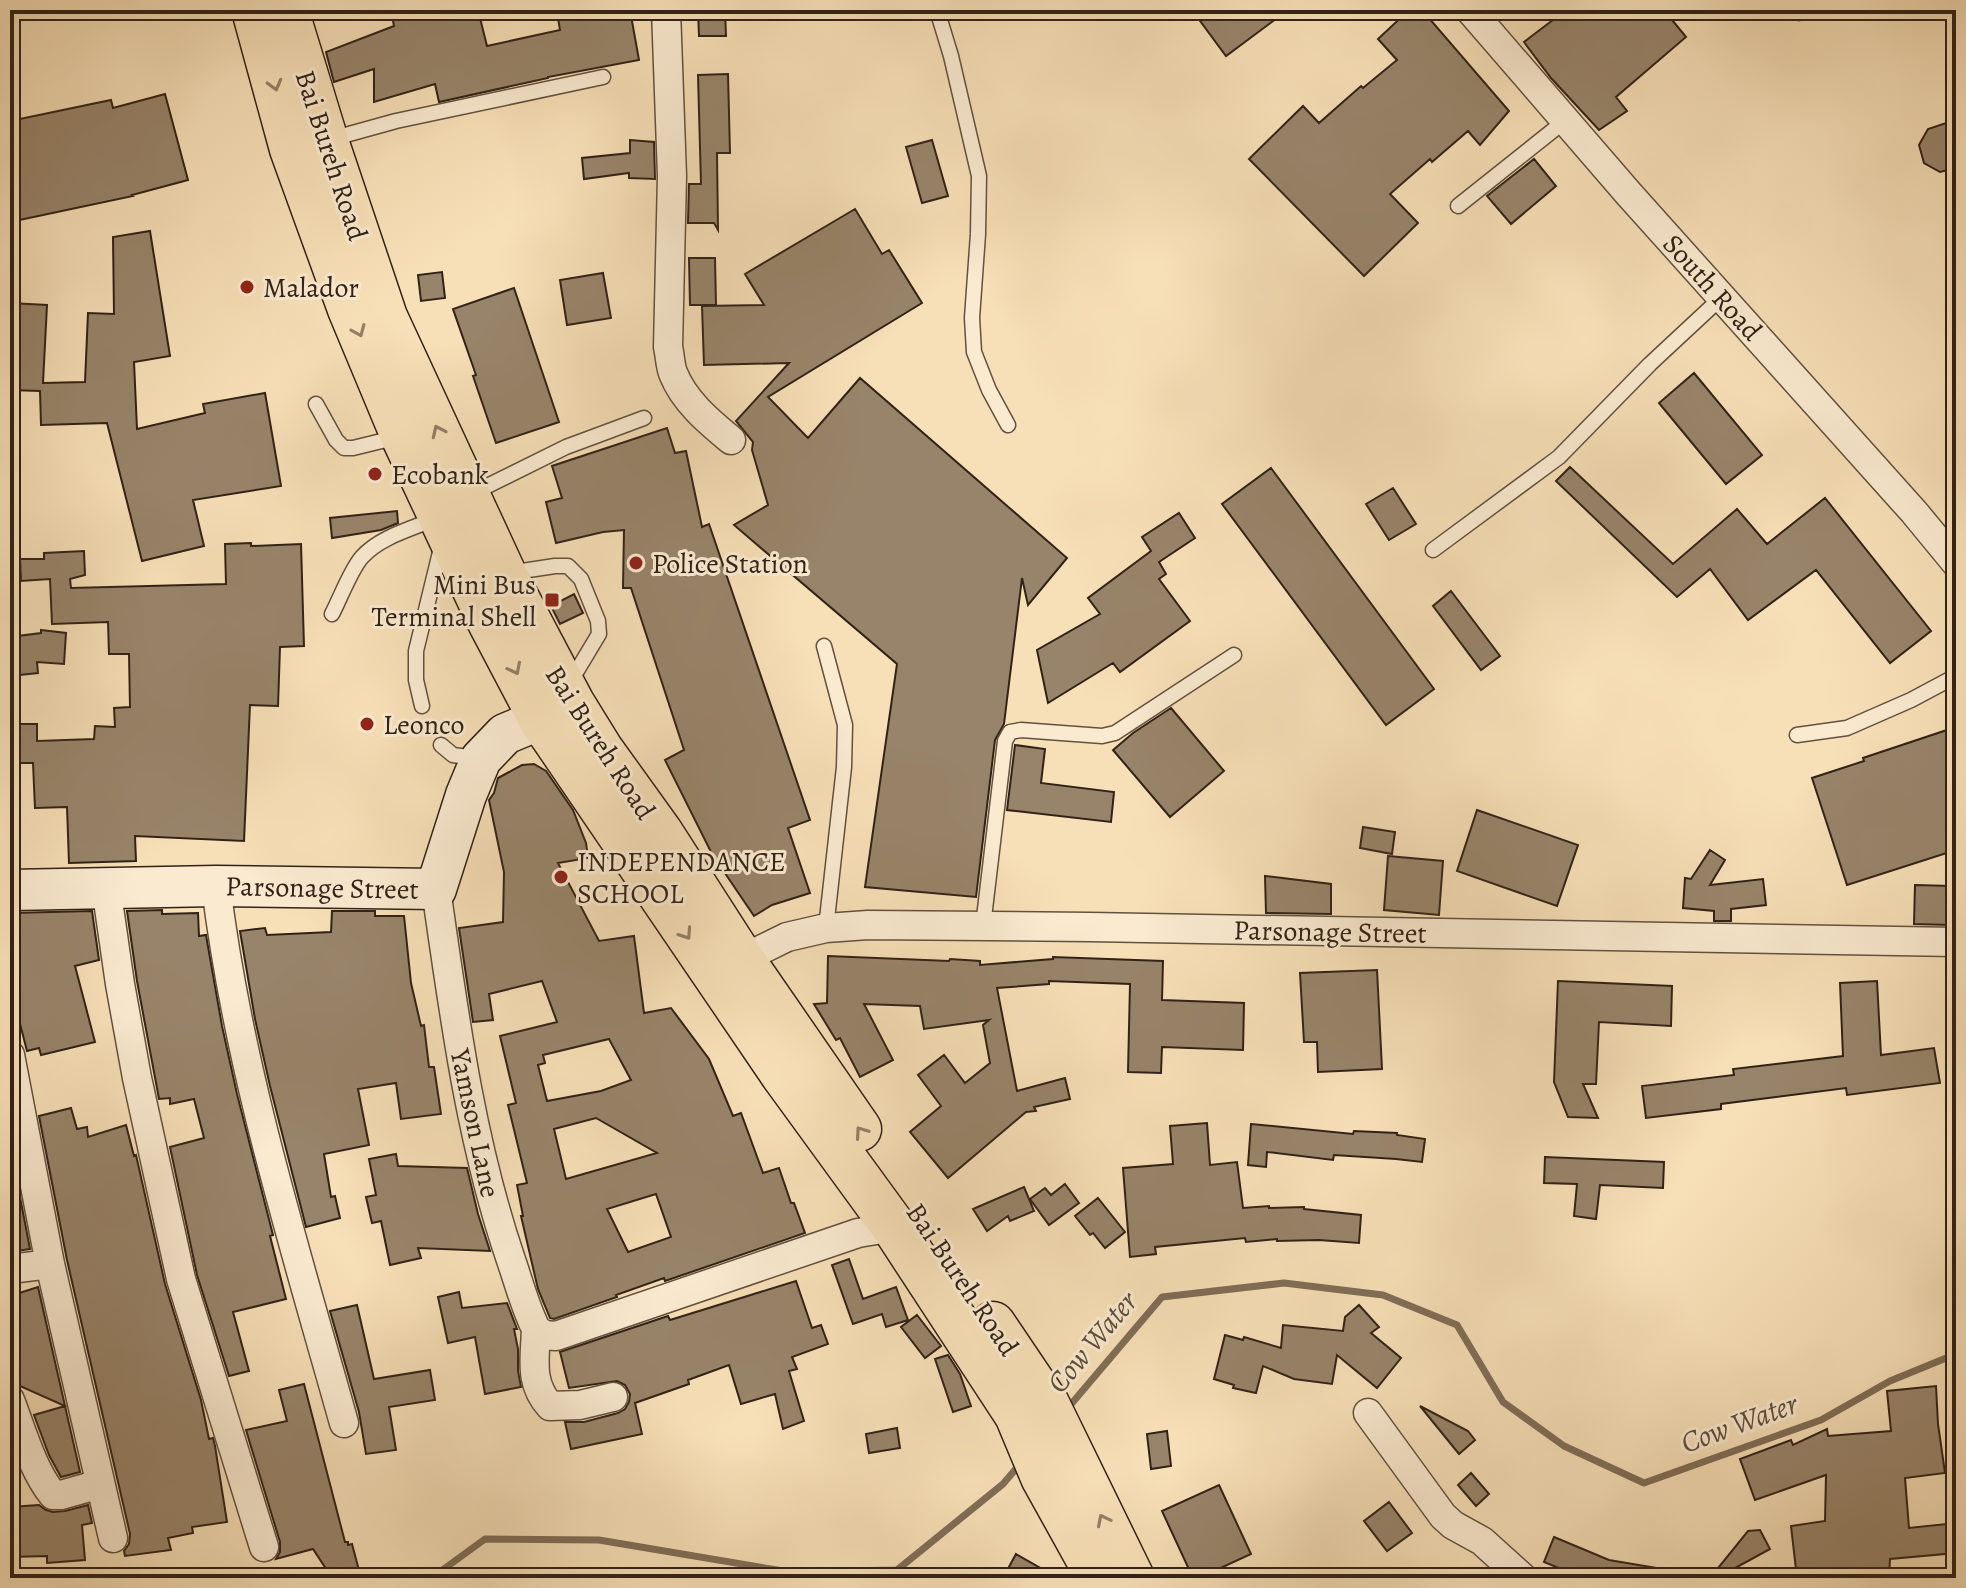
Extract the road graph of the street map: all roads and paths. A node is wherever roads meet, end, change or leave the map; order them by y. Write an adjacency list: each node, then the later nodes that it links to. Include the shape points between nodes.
1 (254, 10): 8 (highway, one-way to 8)
2 (286, 10): 8 (highway, Bai Bureh Road)
3 (666, 10): 15 (street, via 672,176 668,347 672,371 685,396)
4 (937, 10): 13 (lane, via 979,176 974,352)
5 (1470, 10): 7 (street, South Road)
6 (603, 77): 8 (lane)
7 (1566, 120): 9 (lane); 10 (street, South Road)
8 (309, 145): 14 (highway, one-way to 14, via 350,309); 16 (highway, Bai Bureh Road, one-way to 8, via 385,317)
9 (1458, 206)
10 (1722, 297): 17 (lane, via 1559,457); 18 (street, South Road)
11 (316, 404): 14 (lane, via 344,448)
12 (644, 418): 16 (lane, via 566,447)
13 (1008, 425)
14 (403, 436): 16 (highway)
15 (731, 440)
16 (451, 514): 19 (highway, Bai Bureh Road); 20 (lane, via 372,548 360,559); 24 (highway, one-way to 24, via 490,622); 25 (lane, via 416,651)
17 (1433, 550)
18 (1956, 563)
19 (504, 574): 24 (highway, Bai Bureh Road); 24 (lane, via 568,566 581,579 599,634)
20 (332, 614)
21 (824, 646): 34 (lane, via 845,725)
22 (1234, 655): 33 (lane, via 1115,733 1010,732)
23 (1956, 676): 26 (lane, via 1847,728)
24 (559, 704): 28 (main road, Parsonage Street, via 505,734); 36 (highway, Bai Bureh Road, via 601,750 660,832)
25 (422, 706)
26 (1797, 735)
27 (441, 745): 28 (lane, via 453,755)
28 (481, 759): 31 (main road, Parsonage Street)
29 (216, 886): 30 (main road, Parsonage Street); 31 (main road, Parsonage Street); 46 (street, via 256,1098)
30 (106, 887): 32 (main road, Parsonage Street); 50 (street, via 137,1078 181,1279)
31 (436, 889): 41 (street, Yamson Lane, via 474,1128 498,1222)
32 (10, 890)
33 (983, 926): 34 (street, Parsonage Street); 35 (street, Parsonage Street)
34 (826, 928): 36 (street, Parsonage Street, via 787,937)
35 (1956, 942)
36 (727, 966): 38 (highway, via 784,1076); 44 (highway, Bai Bureh Road, one-way to 36, via 924,1221)
37 (10, 1055): 39 (street)
38 (894, 1227): 41 (street, via 858,1233); 44 (highway)
39 (50, 1264): 40 (street); 48 (street)
40 (10, 1269)
41 (546, 1333): 42 (street, via 535,1377 550,1406)
42 (613, 1397)
43 (10, 1400): 48 (street, via 53,1495)
44 (1032, 1410): 47 (highway, Bai Bureh Road)
45 (1368, 1413): 53 (street, via 1443,1516 1482,1541)
46 (344, 1423)
47 (1059, 1470): 51 (highway, Bai Bureh Road); 52 (highway, Bai Bureh Road, one-way to 47)
48 (100, 1484): 49 (street)
49 (113, 1538)
50 (264, 1547)
51 (1099, 1578)
52 (1132, 1578)
53 (1523, 1578)

